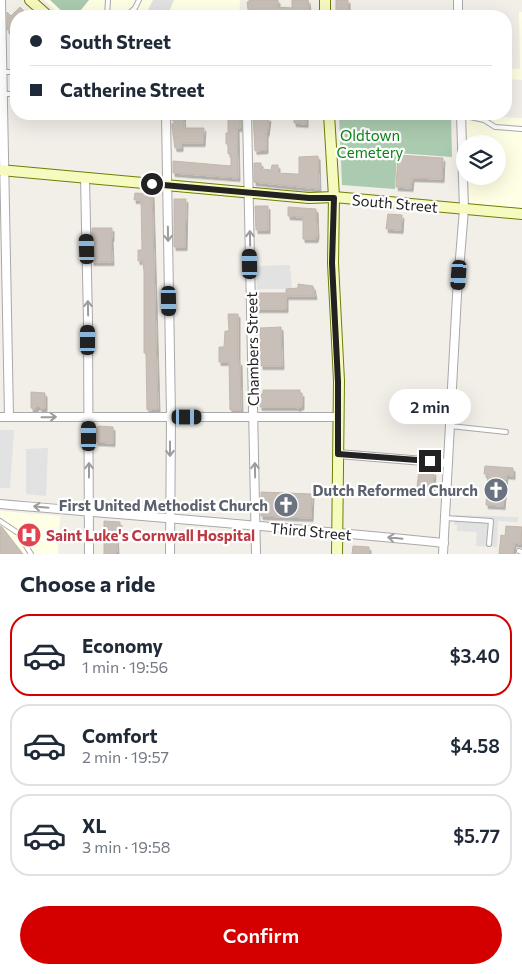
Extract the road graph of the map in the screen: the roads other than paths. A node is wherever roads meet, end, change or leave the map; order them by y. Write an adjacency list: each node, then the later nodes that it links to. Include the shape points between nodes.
1 (0, 0): 4 (street)
2 (30, 0): 3 (street)
3 (41, 10)
4 (2, 72): 5 (lane); 6 (street)
5 (10, 72)
6 (2, 94): 7 (lane); 14 (street)
7 (10, 94)
8 (166, 120): 16 (street)
9 (247, 120): 17 (street, Chambers Street)
10 (329, 120): 18 (street)
11 (461, 120): 19 (street)
12 (484, 120): 13 (lane, via 496,127)
13 (522, 129)
14 (2, 170): 15 (street, South Street); 23 (street)
15 (85, 177): 16 (street, South Street); 21 (street, one-way to 15)
16 (167, 185): 17 (street, South Street); 24 (street, one-way to 24)
17 (249, 192): 18 (street, South Street); 26 (street, Chambers Street, one-way to 17)
18 (334, 198): 19 (street, South Street); 25 (street, via 332,263)
19 (464, 209): 20 (street, South Street); 27 (street)
20 (522, 214)
21 (89, 416): 23 (street, one-way to 21); 24 (street); 32 (street, one-way to 21)
22 (0, 417): 23 (street)
23 (9, 417)
24 (171, 417): 26 (street); 34 (street, one-way to 34)
25 (338, 417): 26 (street); 29 (street)
26 (254, 418): 36 (street, Chambers Street, one-way to 26)
27 (450, 426): 28 (lane); 30 (street)
28 (506, 432)
29 (338, 454): 30 (street); 37 (street)
30 (448, 463): 33 (street)
31 (0, 504): 32 (street, Third Street, one-way to 31)
32 (89, 512): 34 (street, Third Street); 41 (street)
33 (445, 518): 38 (street); 39 (lane, via 491,521)
34 (170, 520): 36 (street, Third Street); 42 (street)
35 (0, 521): 40 (lane, via 18,533)
36 (256, 526): 37 (street, Third Street); 43 (street, Chambers Street)
37 (338, 532): 38 (street, Third Street, one-way to 37); 44 (street)
38 (444, 543): 45 (street)
39 (489, 544)
40 (31, 554)
41 (89, 554)
42 (170, 554)
43 (256, 554)
44 (337, 554)
45 (443, 554)

